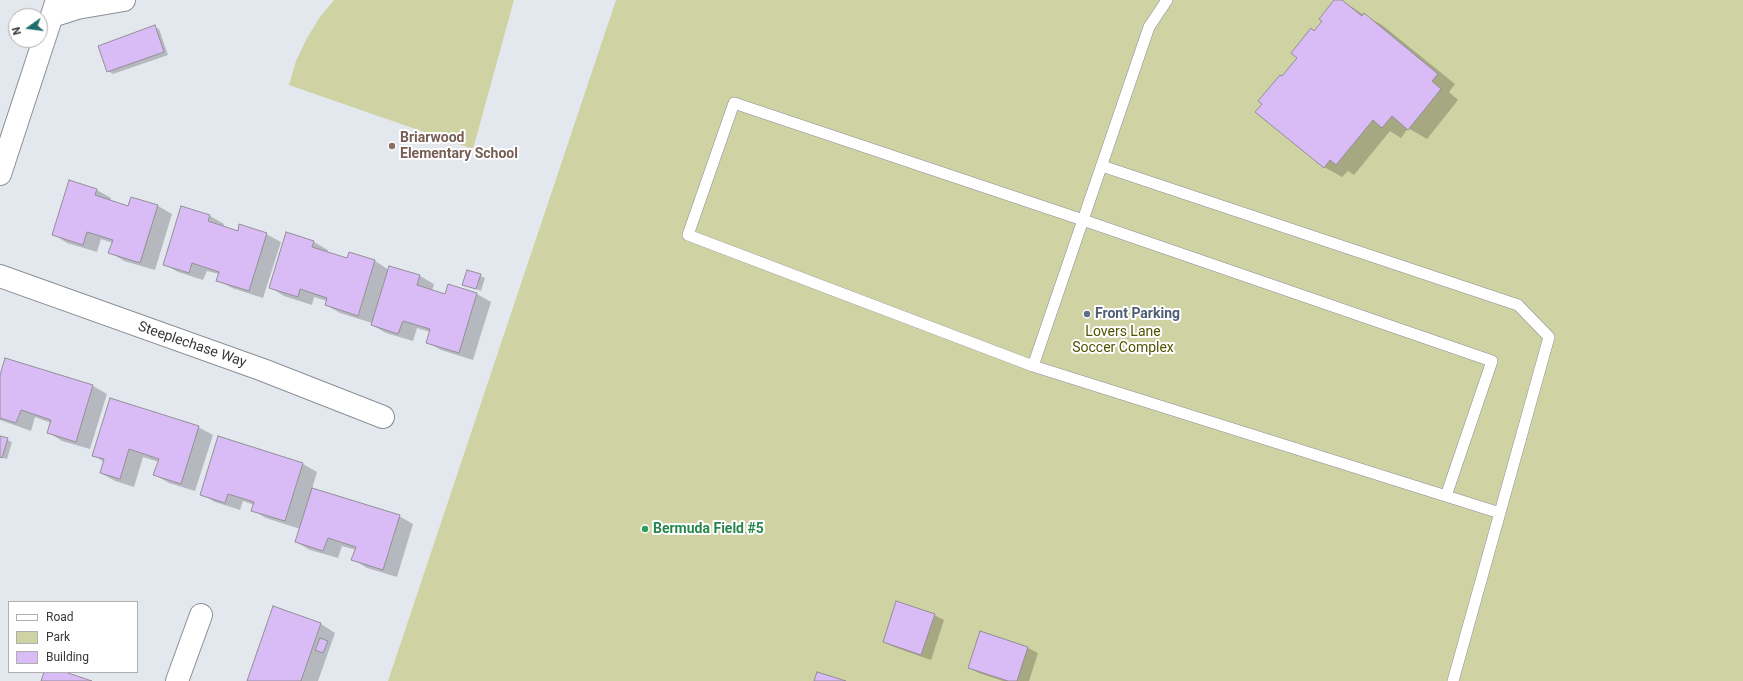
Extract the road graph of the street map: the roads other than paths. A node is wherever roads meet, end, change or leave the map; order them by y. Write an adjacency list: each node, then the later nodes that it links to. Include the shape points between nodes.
1 (124, 0): 3 (street, via 77,8)
2 (1167, 0): 4 (lane, via 1149,27)
3 (55, 8): 5 (street)
4 (1102, 166): 6 (lane); 11 (lane, via 1518,305 1549,337)
5 (0, 174)
6 (1083, 220): 8 (lane); 8 (lane, via 734,103 688,235); 10 (lane, via 1492,361)
7 (0, 276): 9 (street, Steeplechase Way, via 263,370)
8 (1033, 366): 10 (lane)
9 (383, 417)
10 (1446, 496): 11 (lane)
11 (1500, 513): 14 (lane)
12 (200, 615): 13 (street)
13 (177, 681)
14 (1453, 681)

